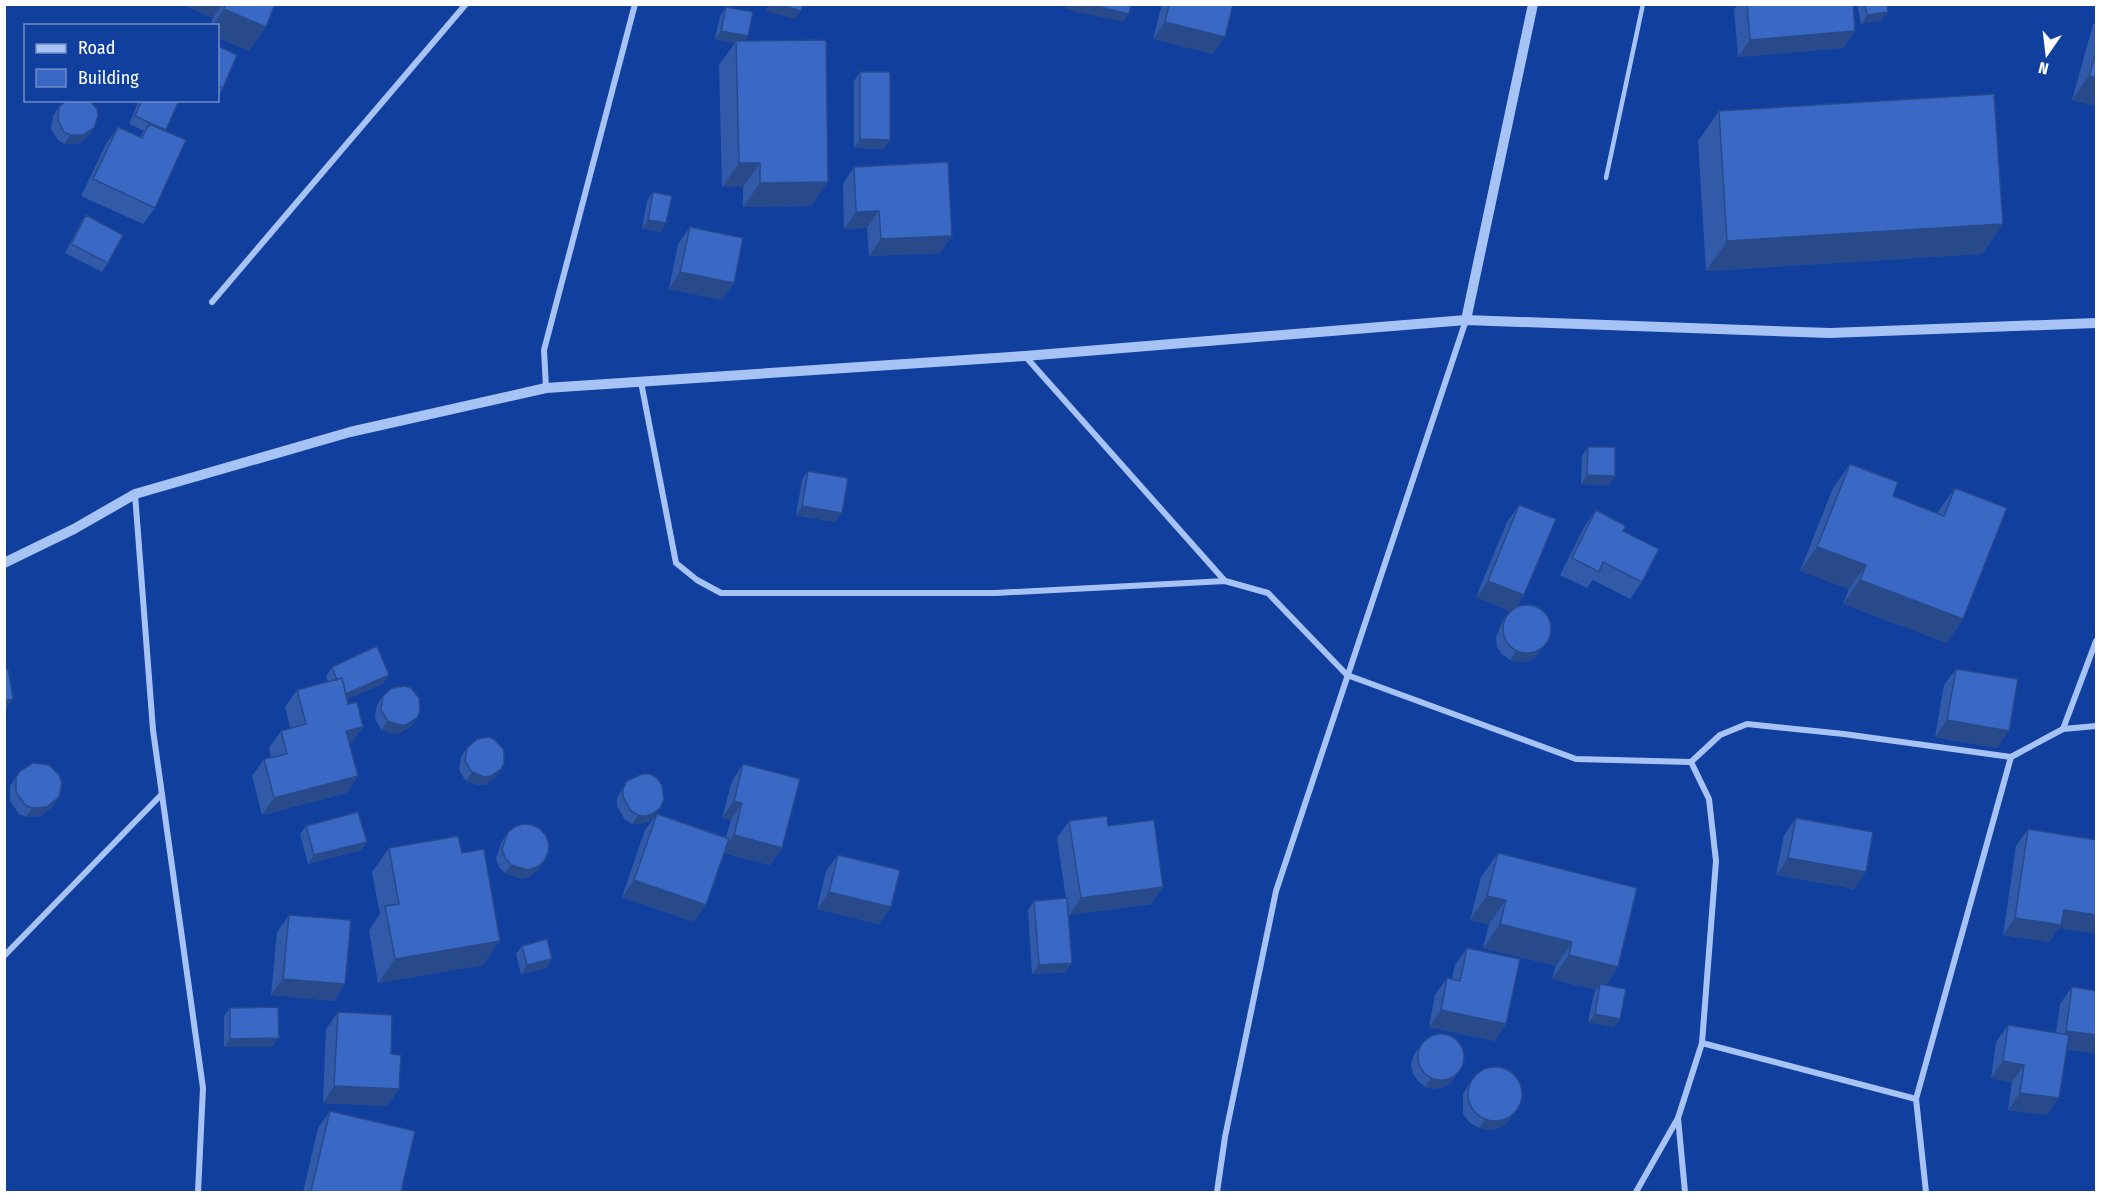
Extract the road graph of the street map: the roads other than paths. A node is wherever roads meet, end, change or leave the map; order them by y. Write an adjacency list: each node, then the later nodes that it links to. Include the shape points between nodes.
1 (466, 4): 6 (street)
2 (635, 4): 11 (street, via 544,350)
3 (1533, 4): 7 (street)
4 (1643, 4): 5 (lane)
5 (1606, 178)
6 (212, 302)
7 (1466, 320): 8 (street, via 1830,333); 9 (street); 16 (street)
8 (2097, 323)
9 (1025, 356): 10 (street); 14 (street)
10 (641, 381): 11 (street); 14 (street, via 676,563 721,593 996,593)
11 (546, 388): 12 (street, via 350,432)
12 (135, 494): 13 (street); 21 (street, via 153,730)
13 (4, 563)
14 (1225, 581): 16 (street, via 1268,592)
15 (2097, 640): 18 (street)
16 (1347, 675): 20 (street, via 1576,759); 27 (street, via 1276,891)
17 (2097, 726): 18 (street)
18 (2063, 729): 19 (street)
19 (2011, 757): 20 (street, via 1747,724 1720,735); 24 (street)
20 (1691, 762): 23 (street, via 1709,799 1716,861)
21 (162, 795): 22 (street); 26 (street, via 203,1088)
22 (4, 956)
23 (1702, 1043): 24 (street); 25 (street)
24 (1916, 1099): 30 (street)
25 (1678, 1118): 28 (street); 29 (street)
26 (198, 1192)
27 (1217, 1192)
28 (1636, 1192)
29 (1685, 1192)
30 (1926, 1192)

